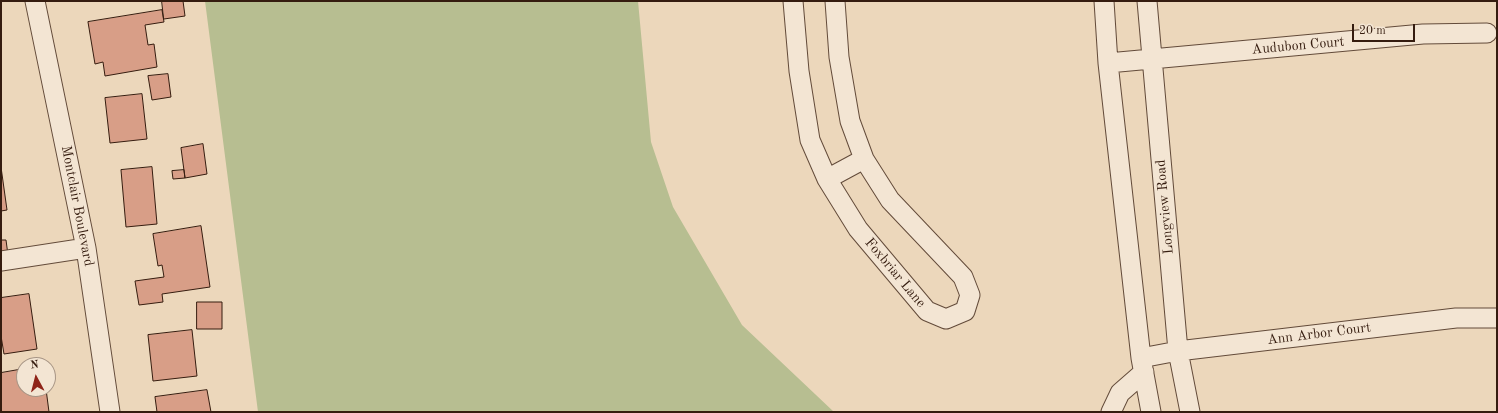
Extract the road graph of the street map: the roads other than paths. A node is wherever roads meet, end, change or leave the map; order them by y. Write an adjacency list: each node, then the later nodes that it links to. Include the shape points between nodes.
1 (35, 1): 11 (street, Montclair Boulevard)
2 (793, 1): 10 (street, Foxbriar Lane, via 799,71 810,140)
3 (835, 1): 9 (street, Foxbriar Lane, via 839,57 850,121)
4 (1104, 1): 8 (street)
5 (1147, 1): 7 (street, Longview Road)
6 (1487, 33): 7 (street, Audubon Court, via 1423,34)
7 (1151, 59): 8 (street, Audubon Court); 14 (street, Longview Road)
8 (1108, 63): 15 (street)
9 (864, 159): 10 (street); 10 (street, Foxbriar Lane, via 890,200 963,277 970,295 965,311 946,319 927,311 858,229)
10 (827, 179)
11 (86, 248): 12 (street); 16 (street, Montclair Boulevard)
12 (1, 261)
13 (1497, 318): 14 (street, Ann Arbor Court, via 1456,318)
14 (1178, 351): 15 (street, Ann Arbor Court); 19 (street, Longview Road)
15 (1143, 365): 17 (street, via 1120,393); 18 (street)
16 (110, 412)
17 (1110, 412)
18 (1151, 412)
19 (1190, 412)

